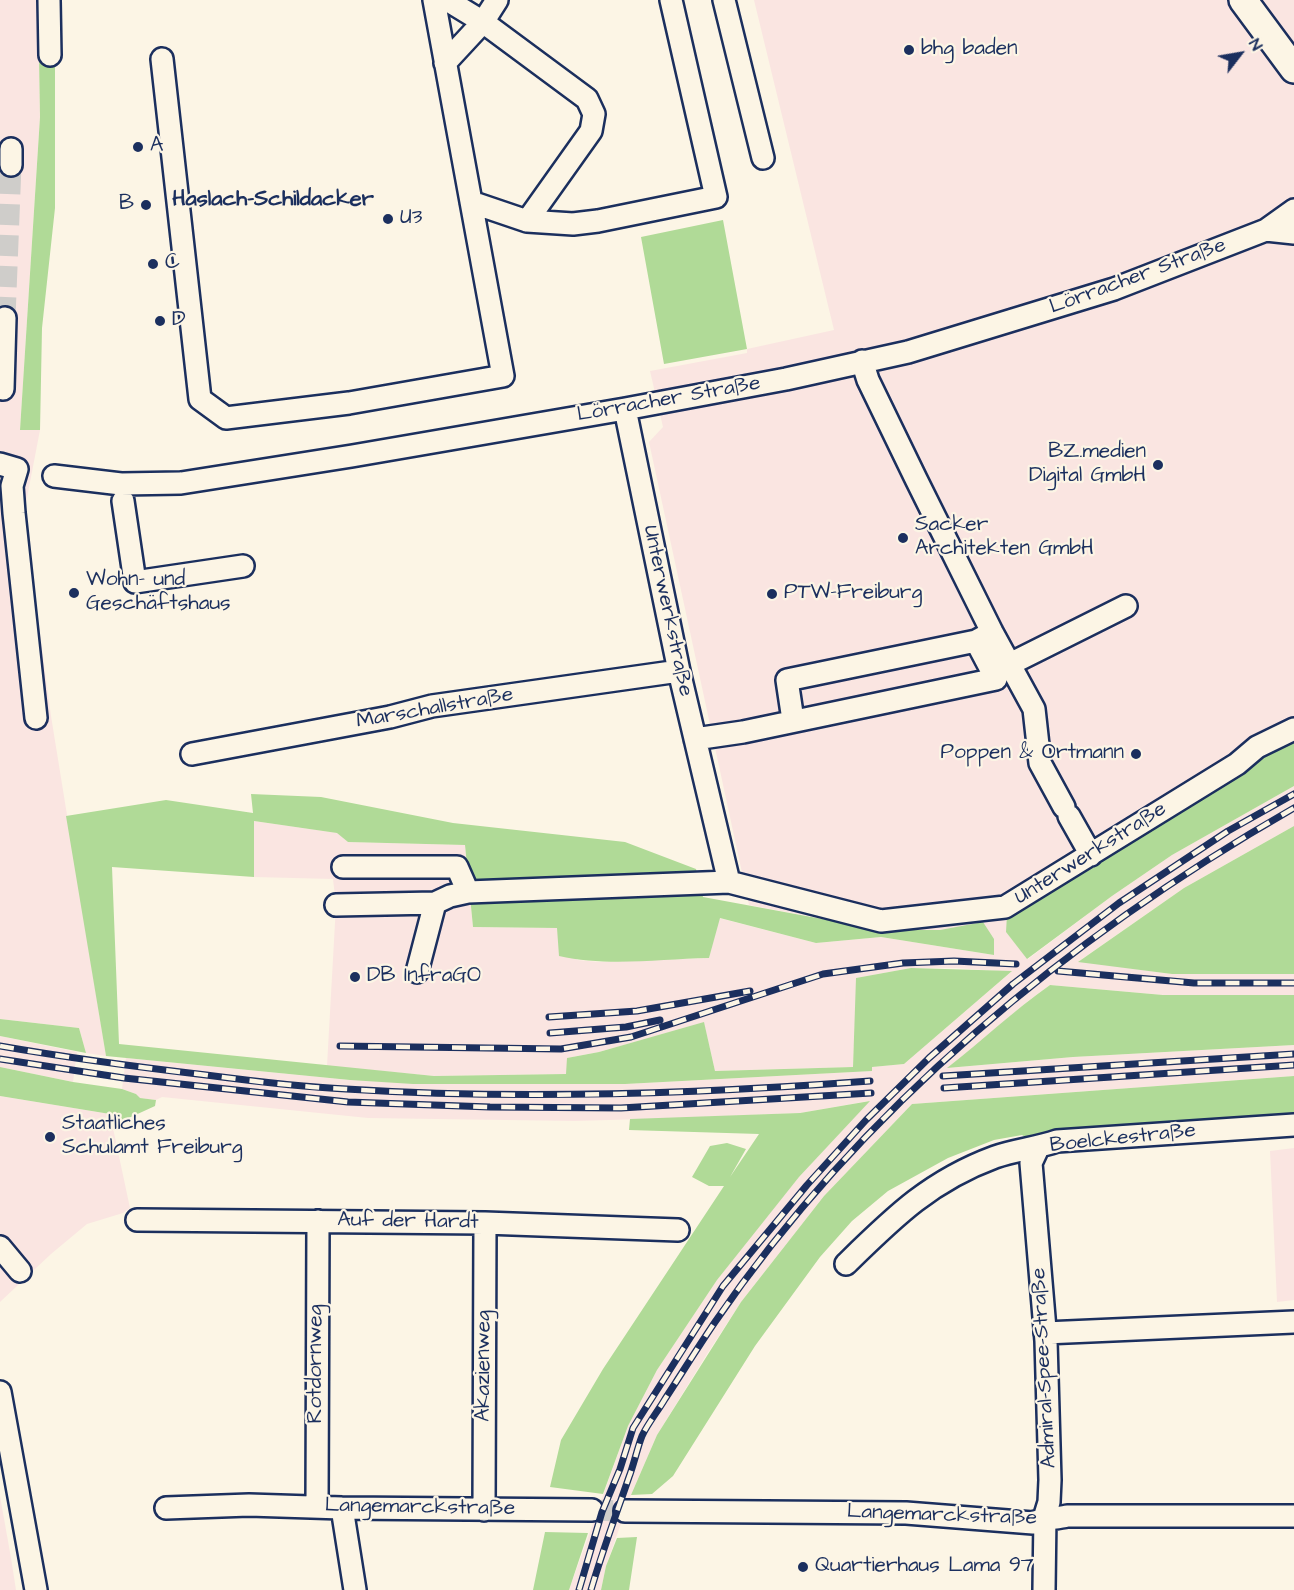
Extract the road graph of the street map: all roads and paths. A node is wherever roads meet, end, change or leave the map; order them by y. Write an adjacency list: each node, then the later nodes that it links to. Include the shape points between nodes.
1 (49, 0): 9 (street)
2 (434, 0): 11 (street)
3 (447, 0): 8 (street)
4 (497, 0): 8 (street)
5 (671, 0): 16 (street, via 716,197 598,221)
6 (724, 0): 13 (street)
7 (1243, 0): 12 (main road)
8 (483, 22): 11 (street); 16 (street, via 587,99 594,114 591,131)
9 (50, 55)
10 (162, 59): 14 (street, via 200,399 226,418 349,403 503,376)
11 (446, 63): 14 (street)
12 (1294, 69)
13 (763, 158)
14 (471, 202): 16 (street)
15 (1293, 209): 17 (street, Lörracher Straße)
16 (526, 221)
17 (1266, 230): 18 (street, Lörracher Straße); 20 (street, Lörracher Straße, via 1114,289 908,352)
18 (1294, 233)
19 (5, 318): 21 (street)
20 (862, 362): 22 (street, Lörracher Straße); 28 (street)
21 (3, 389)
22 (625, 409): 24 (street, Lörracher Straße, via 181,483 121,484); 30 (street, Unterwerkstraße)
23 (9, 466): 31 (street)
24 (54, 476)
25 (123, 501): 26 (street, via 135,582)
26 (243, 566)
27 (1126, 606): 29 (street)
28 (984, 636): 29 (street); 32 (street, via 787,680); 32 (street, via 996,679)
29 (1010, 664): 36 (street, via 1034,709 1040,763)
30 (679, 671): 34 (street, Unterwerkstraße); 35 (street, Marschallstraße, via 432,706)
31 (36, 718)
32 (793, 720): 34 (street)
33 (1294, 729): 36 (street, Unterwerkstraße, via 1257,747 1237,764)
34 (695, 739): 38 (street, Unterwerkstraße)
35 (192, 754)
36 (1090, 855): 38 (street, Unterwerkstraße, via 1005,907 881,921)
37 (343, 867): 39 (street, via 457,867)
38 (729, 882): 39 (street, Unterwerkstraße)
39 (451, 897): 40 (street, Unterwerkstraße); 41 (street)
40 (336, 905)
41 (417, 972)
42 (1294, 1125): 43 (street, Boelckestraße, via 1057,1141)
43 (1038, 1148): 49 (street, Boelckestraße, via 996,1156 949,1178 920,1196); 52 (street, Admiral-Spee-Straße, via 1031,1163)
44 (138, 1220): 45 (street, Auf der Hardt)
45 (318, 1221): 46 (street, Auf der Hardt); 54 (street, Rotdornweg)
46 (485, 1223): 47 (street, Auf der Hardt); 57 (street, Akazienweg)
47 (678, 1230)
48 (0, 1248): 50 (street)
49 (846, 1264)
50 (21, 1270)
51 (1294, 1322): 52 (street)
52 (1045, 1333): 61 (street, Admiral-Spee-Straße, via 1050,1480)
53 (0, 1392): 62 (street)
54 (317, 1507): 55 (street, Langemarckstraße); 56 (street, Langemarckstraße)
55 (166, 1508)
56 (342, 1508): 57 (street, Langemarckstraße); 63 (street)
57 (484, 1510): 58 (street, Langemarckstraße)
58 (591, 1510)
59 (625, 1511): 61 (street, Langemarckstraße, via 906,1513 1033,1523)
60 (1294, 1516): 61 (street, Langemarckstraße, via 1125,1515)
61 (1045, 1520): 64 (street, Admiral-Spee-Straße)
62 (36, 1590)
63 (355, 1590)
64 (1044, 1590)

